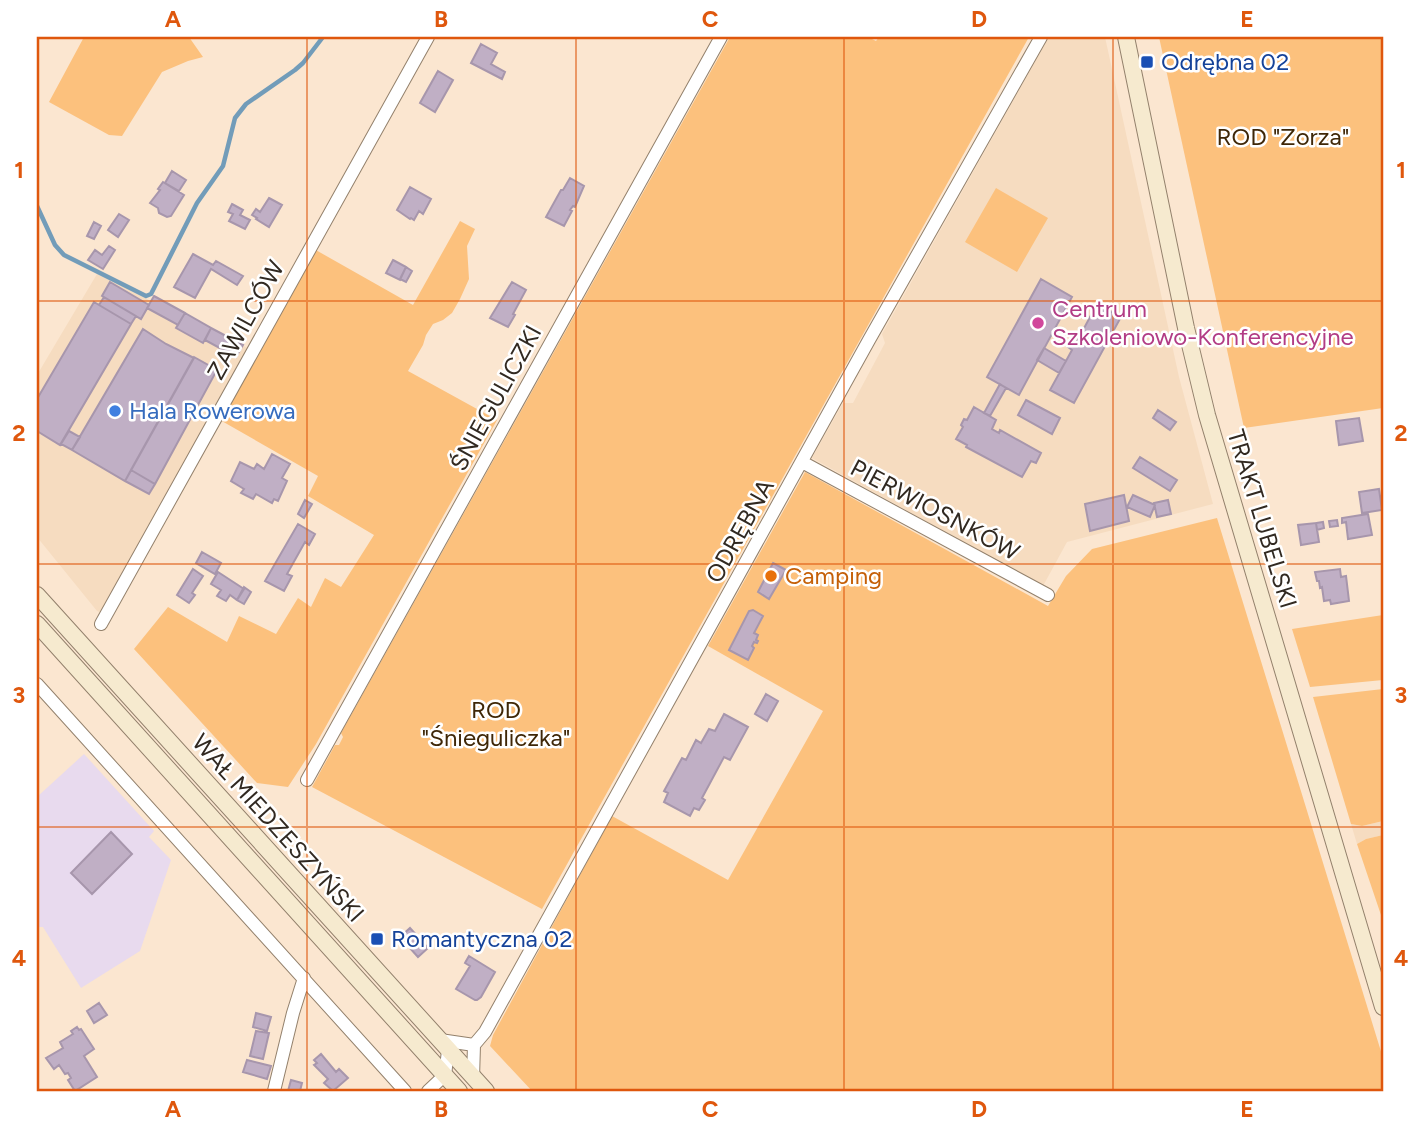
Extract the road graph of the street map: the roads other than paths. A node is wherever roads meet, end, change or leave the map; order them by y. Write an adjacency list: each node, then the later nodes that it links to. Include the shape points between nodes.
1 (428, 37): 9 (street, ZAWILCÓW)
2 (721, 37): 11 (street, ŚNIEGULICZKI)
3 (1041, 37): 5 (street, ODRĘBNA)
4 (1126, 37): 13 (main road, TRAKT LUBELSKI, via 1207,415)
5 (802, 462): 7 (street, PIERWIOSNKÓW); 15 (street, ODRĘBNA)
6 (37, 595): 14 (main road, WAŁ MIEDZESZYŃSKI)
7 (1048, 595)
8 (37, 624): 16 (main road, WAŁ MIEDZESZYŃSKI)
9 (101, 624)
10 (37, 684): 12 (street)
11 (307, 780)
12 (304, 978): 18 (street); 19 (street)
13 (1383, 1007)
14 (443, 1045): 15 (street); 16 (street); 17 (main road, WAŁ MIEDZESZYŃSKI)
15 (474, 1045): 17 (street)
16 (445, 1075): 20 (street); 21 (main road, WAŁ MIEDZESZYŃSKI)
17 (473, 1078): 22 (main road, WAŁ MIEDZESZYŃSKI)
18 (274, 1091)
19 (405, 1091)
20 (428, 1091)
21 (459, 1091)
22 (486, 1091)

